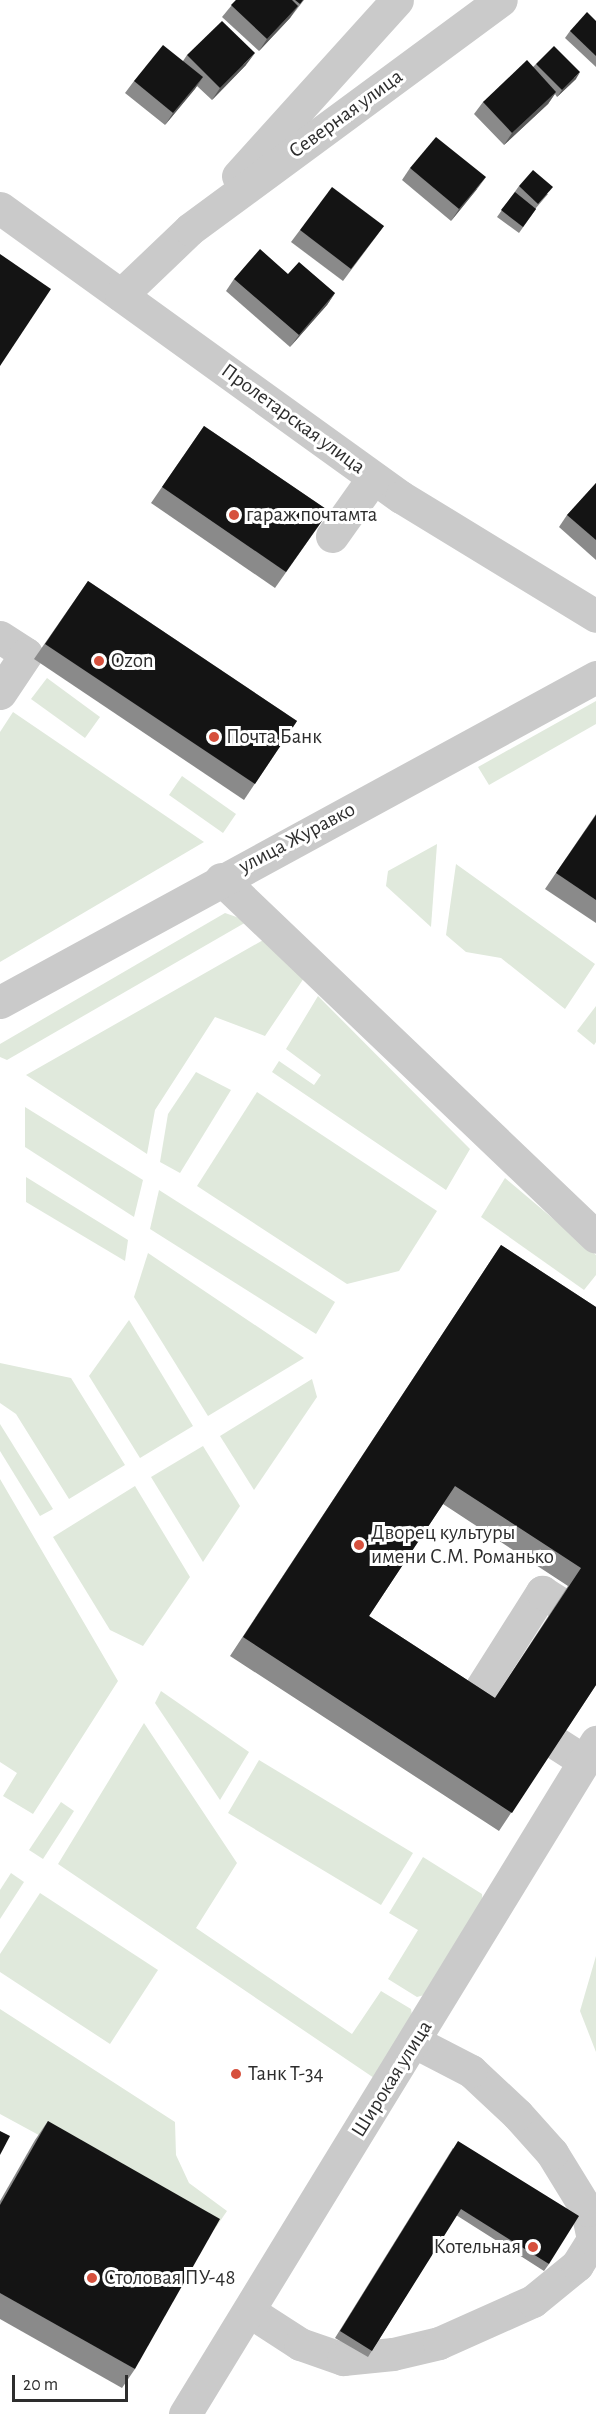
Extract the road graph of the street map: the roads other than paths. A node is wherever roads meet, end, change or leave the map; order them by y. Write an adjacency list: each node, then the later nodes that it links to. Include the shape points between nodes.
1 (397, 0): 4 (street, Северная улица)
2 (501, 0): 4 (street, Северная улица)
3 (0, 208): 5 (street, Пролетарская улица)
4 (190, 229): 5 (street, Северная улица)
5 (121, 295): 6 (street, Пролетарская улица)
6 (374, 478): 7 (street); 8 (street, Пролетарская улица)
7 (332, 536)
8 (596, 616)
9 (0, 637): 11 (street, via 26,654)
10 (596, 677): 12 (street, улица Журавко)
11 (0, 693)
12 (221, 879): 13 (street, улица Журавко); 14 (street)
13 (0, 1002)
14 (596, 1237)
15 (596, 1626): 16 (street, via 542,1592 478,1693)
16 (590, 1752): 17 (street, Широкая улица)
17 (415, 2042): 18 (street, Широкая улица); 18 (street, via 471,2071 552,2153 588,2210 593,2239 577,2265 533,2301 439,2343 393,2354 343,2359 300,2344)
18 (249, 2311): 19 (street, Широкая улица)
19 (184, 2414)

